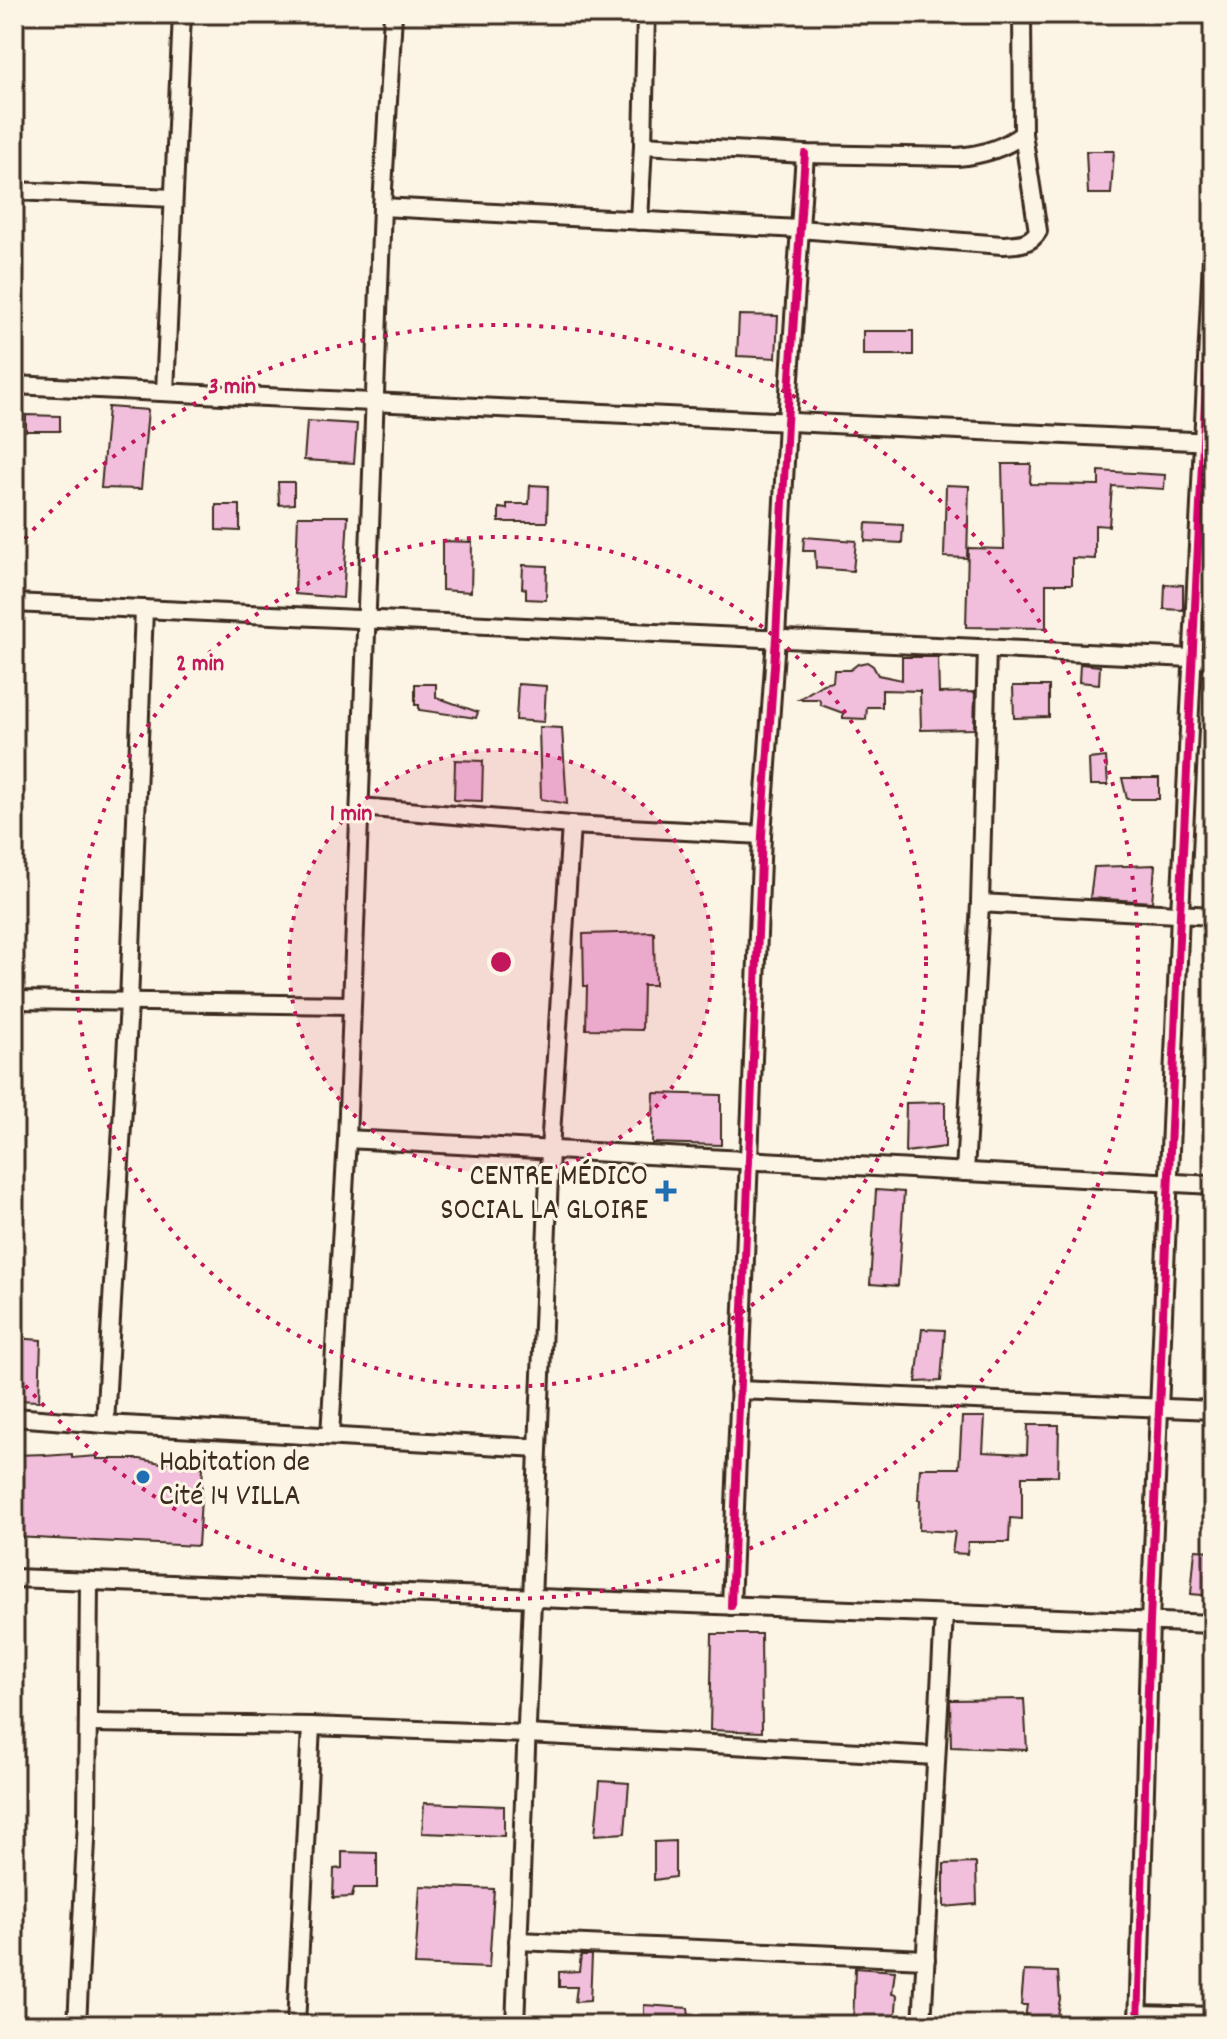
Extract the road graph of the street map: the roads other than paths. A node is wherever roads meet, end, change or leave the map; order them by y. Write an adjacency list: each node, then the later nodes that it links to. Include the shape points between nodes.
1 (182, 14): 9 (street)
2 (393, 14): 10 (street)
3 (646, 14): 6 (street)
4 (1022, 14): 5 (street)
5 (1023, 134): 7 (street, via 981,155); 12 (street, via 1038,231 1022,244)
6 (643, 145): 7 (street); 11 (street)
7 (805, 154): 12 (street)
8 (14, 191): 9 (street)
9 (173, 198): 15 (street)
10 (382, 207): 11 (street); 16 (street)
11 (639, 221): 12 (street)
12 (799, 229): 17 (street)
13 (1212, 249): 18 (street)
14 (14, 385): 15 (street)
15 (165, 392): 16 (street)
16 (375, 402): 17 (street); 21 (street)
17 (787, 422): 18 (street); 22 (street)
18 (1207, 442): 24 (street)
19 (14, 603): 20 (street)
20 (144, 609): 21 (street); 33 (street)
21 (366, 619): 22 (street); 26 (street)
22 (776, 638): 23 (street); 28 (street)
23 (987, 648): 24 (street); 29 (street)
24 (1194, 658): 25 (street); 30 (street)
25 (1213, 659)
26 (360, 807): 27 (street); 34 (street)
27 (571, 825): 28 (street); 36 (street)
28 (762, 835): 37 (street)
29 (980, 903): 30 (street); 38 (street)
30 (1180, 914): 31 (street); 39 (street)
31 (1213, 916)
32 (14, 1000): 33 (street)
33 (129, 1003): 34 (street); 45 (street)
34 (351, 1005): 35 (street)
35 (347, 1139): 36 (street); 46 (street)
36 (550, 1150): 37 (street); 47 (street)
37 (747, 1160): 38 (street); 41 (street)
38 (965, 1172): 39 (street)
39 (1170, 1183): 40 (street); 42 (street)
40 (1213, 1185)
41 (739, 1390): 42 (street); 51 (street)
42 (1161, 1407): 43 (street); 53 (street)
43 (1213, 1410)
44 (14, 1417): 45 (street)
45 (105, 1424): 46 (street)
46 (330, 1436): 47 (street)
47 (538, 1448): 50 (street)
48 (14, 1578): 49 (street)
49 (89, 1581): 50 (street); 55 (street)
50 (532, 1598): 51 (street); 57 (street)
51 (731, 1606): 52 (street)
52 (944, 1614): 53 (street); 58 (street)
53 (1150, 1622): 54 (street); 62 (street)
54 (1213, 1624)
55 (90, 1723): 56 (street); 63 (street)
56 (311, 1726): 57 (street); 64 (street)
57 (527, 1734): 58 (street); 59 (street)
58 (936, 1756): 60 (street)
59 (518, 1941): 60 (street); 65 (street)
60 (926, 1959): 66 (street)
61 (1213, 2016): 62 (street)
62 (1138, 2019)
63 (77, 2025)
64 (296, 2025)
65 (515, 2025)
66 (922, 2025)

